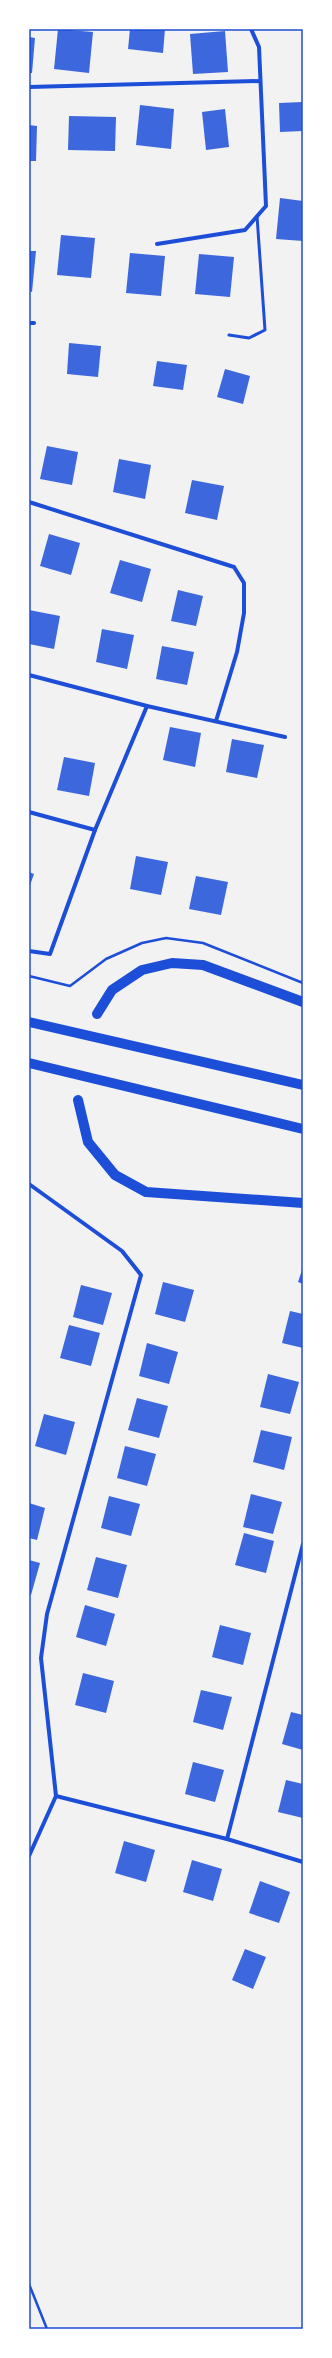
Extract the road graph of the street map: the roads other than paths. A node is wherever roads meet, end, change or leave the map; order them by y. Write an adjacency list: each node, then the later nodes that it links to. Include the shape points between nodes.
1 (251, 29): 2 (street, via 259,47)
2 (260, 81): 3 (street); 4 (street, via 266,206)
3 (29, 87)
4 (257, 216): 5 (street, via 245,230); 6 (lane, via 265,330 249,338)
5 (157, 244)
6 (229, 335)
7 (29, 502): 10 (street, via 234,567 244,583 244,613 237,652)
8 (29, 675): 9 (street)
9 (147, 706): 10 (street); 13 (street)
10 (216, 722): 11 (street)
11 (285, 736)
12 (29, 812): 13 (street)
13 (95, 830): 14 (street, via 50,954)
14 (29, 951)
15 (303, 1002): 16 (main road, via 203,965 172,963 142,970 112,990)
16 (97, 1014)
17 (29, 1022): 19 (main road)
18 (29, 1063): 21 (main road)
19 (303, 1085)
20 (78, 1100): 23 (main road, via 88,1142 115,1175 146,1192)
21 (303, 1129)
22 (29, 1184): 25 (street, via 122,1251 141,1275 47,1614 41,1658)
23 (303, 1203)
24 (303, 1544): 26 (street)
25 (56, 1796): 26 (street); 27 (street)
26 (227, 1839): 28 (street)
27 (29, 1856)
28 (303, 1862)

